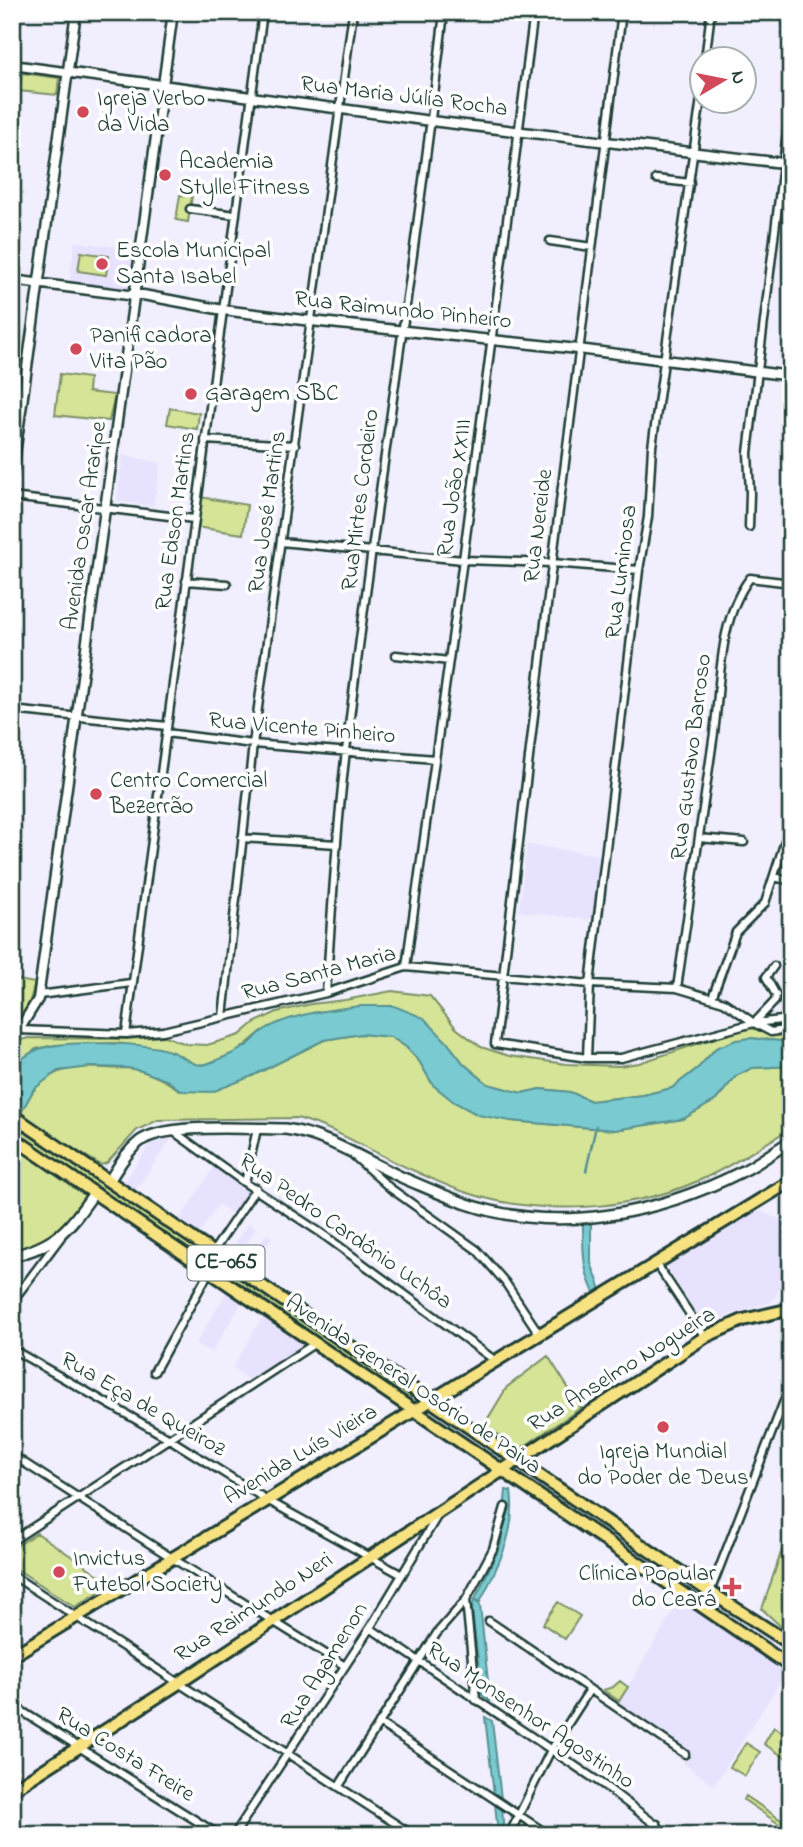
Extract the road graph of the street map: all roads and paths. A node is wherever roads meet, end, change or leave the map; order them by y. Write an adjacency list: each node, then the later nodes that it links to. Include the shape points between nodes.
1 (76, 12): 11 (street)
2 (173, 12): 12 (street, Avenida Oscar Araripe)
3 (263, 12): 13 (street, Rua Edson Martins)
4 (353, 12): 15 (street, Rua José Martins)
5 (444, 12): 17 (street, Rua Mirtes Cordeiro)
6 (534, 12): 18 (street, Rua João XXIII)
7 (622, 12): 19 (street, Rua Nereide)
8 (711, 12): 9 (street)
9 (707, 46)
10 (12, 65): 11 (street, Rua Maria Júlia Rocha)
11 (67, 73): 12 (street, Rua Maria Júlia Rocha); 29 (street)
12 (164, 85): 13 (street, Rua Maria Júlia Rocha); 30 (street, Avenida Oscar Araripe)
13 (252, 97): 15 (street, Rua Maria Júlia Rocha); 25 (street, Rua Edson Martins)
14 (791, 99): 21 (street)
15 (341, 109): 17 (street, Rua Maria Júlia Rocha); 32 (street, Rua José Martins)
16 (699, 116): 20 (street, Rua Luminosa)
17 (431, 121): 18 (street, Rua Maria Júlia Rocha); 33 (street, Rua Mirtes Cordeiro)
18 (518, 131): 19 (street, Rua Maria Júlia Rocha); 34 (street, Rua João XXIII)
19 (605, 142): 20 (street, Rua Maria Júlia Rocha); 27 (street, Rua Nereide)
20 (694, 152): 21 (street, Rua Maria Júlia Rocha); 23 (street, Rua Luminosa)
21 (787, 163): 37 (street)
22 (656, 179): 23 (street)
23 (690, 183): 36 (street, Rua Luminosa)
24 (190, 209): 25 (street)
25 (236, 215): 31 (street, Rua Edson Martins)
26 (550, 241): 27 (street)
27 (592, 247): 35 (street, Rua Nereide)
28 (12, 280): 29 (street, Rua Raimundo Pinheiro)
29 (38, 283): 30 (street, Rua Raimundo Pinheiro); 41 (street)
30 (135, 295): 31 (street, Rua Raimundo Pinheiro); 43 (street, Avenida Oscar Araripe)
31 (223, 310): 32 (street, Rua Raimundo Pinheiro); 39 (street, Rua Edson Martins)
32 (311, 321): 33 (street, Rua Raimundo Pinheiro); 40 (street, Rua José Martins)
33 (401, 331): 34 (street, Rua Raimundo Pinheiro); 47 (street, Rua Mirtes Cordeiro)
34 (492, 340): 35 (street, Rua Raimundo Pinheiro); 48 (street, Rua João XXIII)
35 (578, 349): 36 (street, Rua Raimundo Pinheiro); 49 (street, Rua Nereide)
36 (665, 360): 37 (street, Rua Raimundo Pinheiro); 50 (street, Rua Luminosa)
37 (757, 372): 38 (street, Rua Raimundo Pinheiro); 45 (street, via 748,453)
38 (791, 376)
39 (205, 440): 40 (street); 44 (street, Rua Edson Martins)
40 (295, 445): 46 (street, Rua José Martins)
41 (12, 476)
42 (12, 497): 43 (street)
43 (107, 507): 44 (street); 57 (street, Avenida Oscar Araripe)
44 (194, 519): 51 (street, Rua Edson Martins)
45 (749, 527)
46 (281, 542): 47 (street); 59 (street, Rua José Martins)
47 (372, 552): 48 (street); 60 (street, Rua Mirtes Cordeiro)
48 (463, 560): 49 (street); 55 (street, Rua João XXIII)
49 (552, 563): 50 (street); 71 (street, Rua Nereide)
50 (639, 570): 73 (street, Rua Luminosa)
51 (186, 581): 53 (street); 58 (street, Rua Edson Martins)
52 (791, 583): 64 (street, Rua Gustavo Barroso, via 750,578 730,616)
53 (227, 584)
54 (396, 655): 55 (street)
55 (449, 661): 61 (street, Rua João XXIII)
56 (12, 710): 57 (street, Rua Vicente Pinheiro)
57 (78, 717): 58 (street, Rua Vicente Pinheiro); 76 (street, Avenida Oscar Araripe)
58 (167, 729): 59 (street, Rua Vicente Pinheiro); 72 (street, Rua Edson Martins)
59 (253, 744): 60 (street, Rua Vicente Pinheiro); 63 (street, Rua José Martins)
60 (346, 752): 61 (street, Rua Vicente Pinheiro); 66 (street, Rua Mirtes Cordeiro)
61 (435, 759): 70 (street, Rua João XXIII)
62 (791, 809): 67 (street)
63 (242, 838): 66 (street); 78 (street, Rua José Martins)
64 (699, 838): 65 (street); 74 (street, Rua Gustavo Barroso)
65 (744, 842)
66 (337, 844): 75 (street, Rua Mirtes Cordeiro)
67 (774, 877): 68 (street); 77 (street, via 762,908 731,941)
68 (791, 881)
69 (774, 966): 80 (street, via 766,977 775,1001)
70 (407, 967): 71 (street, Rua Santa Maria); 75 (street, Rua Santa Maria)
71 (504, 976): 73 (street, Rua Santa Maria); 84 (street, Rua Nereide, via 495,1044)
72 (131, 983): 76 (street); 83 (street, Rua Edson Martins)
73 (590, 984): 74 (street, Rua Santa Maria); 84 (street, Rua Luminosa)
74 (677, 988): 77 (street, Rua Santa Maria)
75 (326, 993): 78 (street, Rua Santa Maria)
76 (39, 995): 82 (street, Avenida Oscar Araripe)
77 (712, 998): 80 (street, Rua Santa Maria)
78 (223, 1017): 83 (street, Rua Santa Maria, via 183,1028)
79 (791, 1018): 80 (street)
80 (754, 1023): 81 (street, via 771,1032); 84 (street, via 634,1056)
81 (791, 1029)
82 (16, 1033): 83 (street, Rua Santa Maria)
83 (126, 1034)
84 (587, 1058)
85 (12, 1115): 91 (main road, Avenida General Osório de Paiva / CE-065)
86 (257, 1129): 87 (main road); 90 (main road, via 305,1131); 93 (street)
87 (173, 1131): 91 (main road, via 139,1142); 93 (street, Rua Pedro Cardônio Uchôa)
88 (12, 1137): 95 (main road, Avenida General Osório de Paiva / CE-065)
89 (791, 1141): 90 (main road, via 744,1171 687,1197 634,1212 585,1218 514,1215 469,1205)
90 (351, 1154): 103 (street, via 477,1251)
91 (109, 1181): 97 (main road, Avenida General Osório de Paiva / CE-065)
92 (791, 1181): 99 (main road, Avenida Luís Vieira)
93 (245, 1183): 94 (street, Rua Pedro Cardônio Uchôa)
94 (256, 1188): 97 (street); 107 (street, Rua Pedro Cardônio Uchôa)
95 (94, 1193): 96 (main road); 100 (main road, Avenida General Osório de Paiva / CE-065)
96 (64, 1233): 98 (main road); 101 (street)
97 (212, 1253): 100 (street); 110 (main road, Avenida General Osório de Paiva / CE-065)
98 (12, 1256)
99 (656, 1263): 103 (main road, Avenida Luís Vieira); 104 (street)
100 (205, 1270): 105 (main road, Avenida General Osório de Paiva / CE-065); 108 (street)
101 (12, 1302)
102 (791, 1309): 104 (main road, Rua Anselmo Nogueira)
103 (541, 1335): 107 (main road, Avenida Luís Vieira)
104 (705, 1337): 114 (main road, Rua Anselmo Nogueira)
105 (314, 1344): 111 (main road, Avenida General Osório de Paiva / CE-065); 112 (street)
106 (12, 1349): 112 (street, Rua Eça de Queiroz)
107 (497, 1362): 110 (main road, Avenida Luís Vieira)
108 (154, 1372)
109 (791, 1383): 125 (street)
110 (430, 1401): 111 (main road, Avenida Luís Vieira); 114 (main road, Avenida General Osório de Paiva)
111 (414, 1411): 115 (main road, Avenida General Osório de Paiva); 117 (main road, Avenida Luís Vieira)
112 (169, 1438): 116 (street); 117 (street, Rua Eça de Queiroz)
113 (12, 1455): 116 (street)
114 (518, 1460): 115 (main road, Rua Raimundo Neri); 125 (main road, Avenida General Osório de Paiva)
115 (503, 1470): 119 (main road, Rua Raimundo Neri); 135 (main road, Avenida General Osório de Paiva)
116 (78, 1497): 120 (street); 122 (street)
117 (267, 1500): 121 (street, Rua Eça de Queiroz); 122 (main road, Avenida Luís Vieira)
118 (505, 1507): 126 (street, via 493,1549)
119 (440, 1512): 121 (main road, Rua Raimundo Neri); 124 (street, Rua Agamenon)
120 (12, 1541)
121 (371, 1557): 124 (street, Rua Eça de Queiroz); 128 (main road, Rua Raimundo Neri)
122 (172, 1558): 127 (main road, Avenida Luís Vieira); 128 (street)
123 (12, 1574): 127 (street)
124 (402, 1575): 130 (street, Rua Agamenon)
125 (710, 1592): 131 (main road, Avenida General Osório de Paiva)
126 (468, 1598): 133 (street); 138 (street)
127 (76, 1616): 132 (main road, Avenida Luís Vieira); 136 (street)
128 (272, 1620): 134 (street); 136 (main road, Rua Raimundo Neri)
129 (489, 1621): 137 (street)
130 (370, 1628): 133 (street, Rua Monsenhor Agostinho); 134 (street, Rua Agamenon)
131 (791, 1644)
132 (12, 1656)
133 (418, 1661): 138 (street, Rua Monsenhor Agostinho); 140 (street)
134 (345, 1666): 143 (street, Rua Agamenon)
135 (791, 1667)
136 (179, 1683): 141 (main road, Rua Raimundo Neri); 143 (street)
137 (589, 1691): 142 (street); 144 (street)
138 (479, 1702): 142 (street, Rua Monsenhor Agostinho)
139 (12, 1706): 141 (street, Rua Costa Freire)
140 (379, 1723): 145 (street); 147 (street)
141 (79, 1747): 146 (main road, Rua Raimundo Neri); 149 (street, Rua Costa Freire)
142 (551, 1750): 147 (street); 148 (street, Rua Monsenhor Agostinho)
143 (289, 1754): 145 (street); 150 (street, Rua Agamenon)
144 (685, 1754)
145 (339, 1786): 151 (street)
146 (12, 1790)
147 (519, 1815): 152 (street); 153 (street)
148 (657, 1824): 154 (street); 155 (street, Rua Monsenhor Agostinho)
149 (219, 1835)
150 (234, 1835)
151 (414, 1835)
152 (509, 1835)
153 (549, 1835)
154 (650, 1835)
155 (669, 1835)

